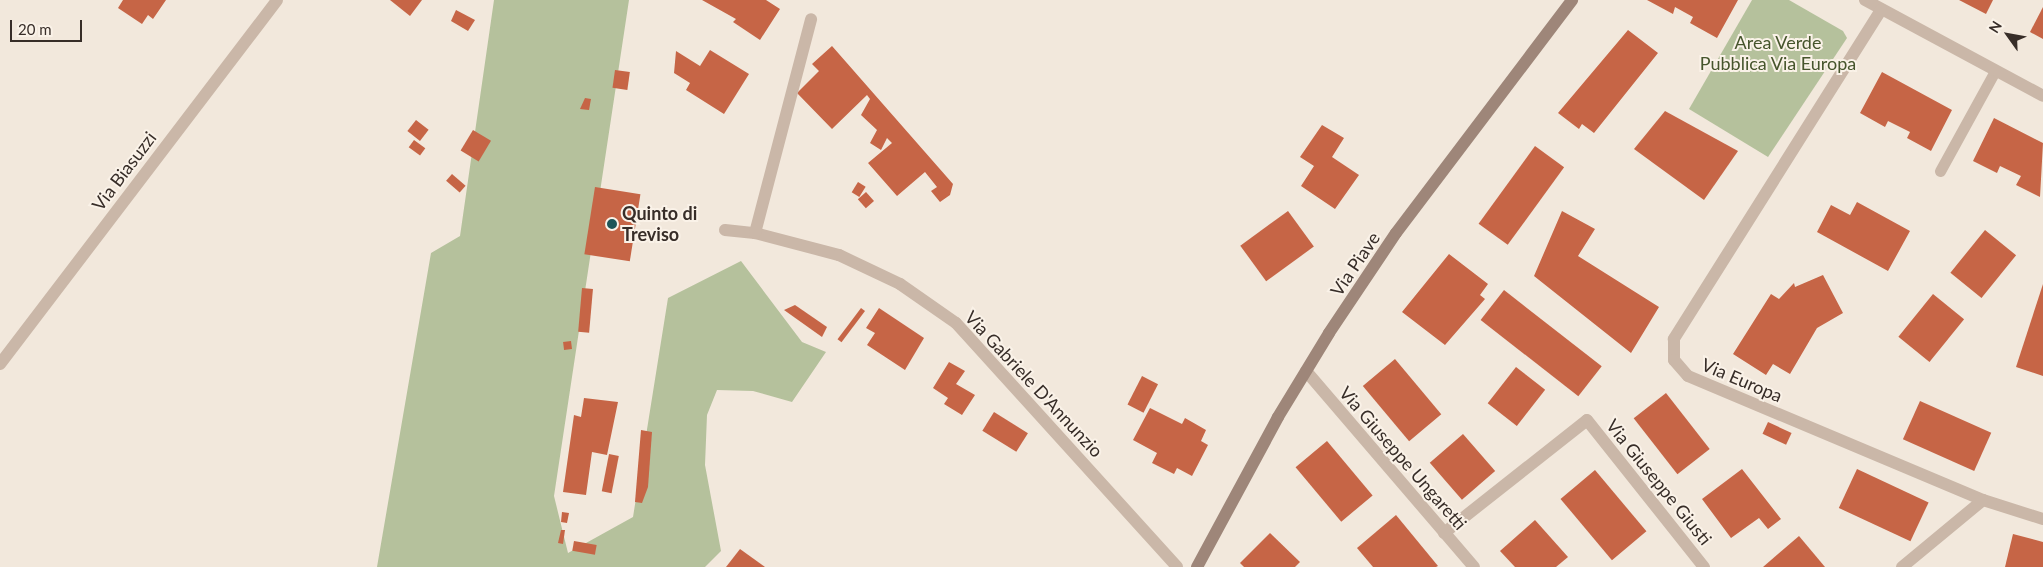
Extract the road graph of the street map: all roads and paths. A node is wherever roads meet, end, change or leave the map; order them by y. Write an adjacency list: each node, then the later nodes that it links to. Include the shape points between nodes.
1 (277, 0): 11 (street, Via Biasuzzi)
2 (1572, 0): 12 (main road, Via Piave, via 1396,233)
3 (1865, 0): 4 (street)
4 (1881, 10): 6 (street); 13 (street, Via Europa, via 1674,339 1674,360 1688,376)
5 (811, 20): 10 (street)
6 (1996, 71): 7 (street); 8 (lane)
7 (2043, 96)
8 (1940, 171)
9 (725, 230): 10 (street, Via Gabriele D'Annunzio)
10 (755, 233): 16 (street, Via Gabriele D'Annunzio, via 839,255 900,284 956,323)
11 (0, 364)
12 (1306, 371): 15 (street, Via Giuseppe Ungaretti); 17 (main road, Via Piave)
13 (1983, 500): 14 (street, Via Europa); 20 (street)
14 (2043, 519)
15 (1444, 533): 18 (street, Via Giuseppe Ungaretti); 19 (street, Via Giuseppe Giusti, via 1587,420)
16 (1176, 567)
17 (1197, 567)
18 (1474, 567)
19 (1704, 567)
20 (1902, 567)

